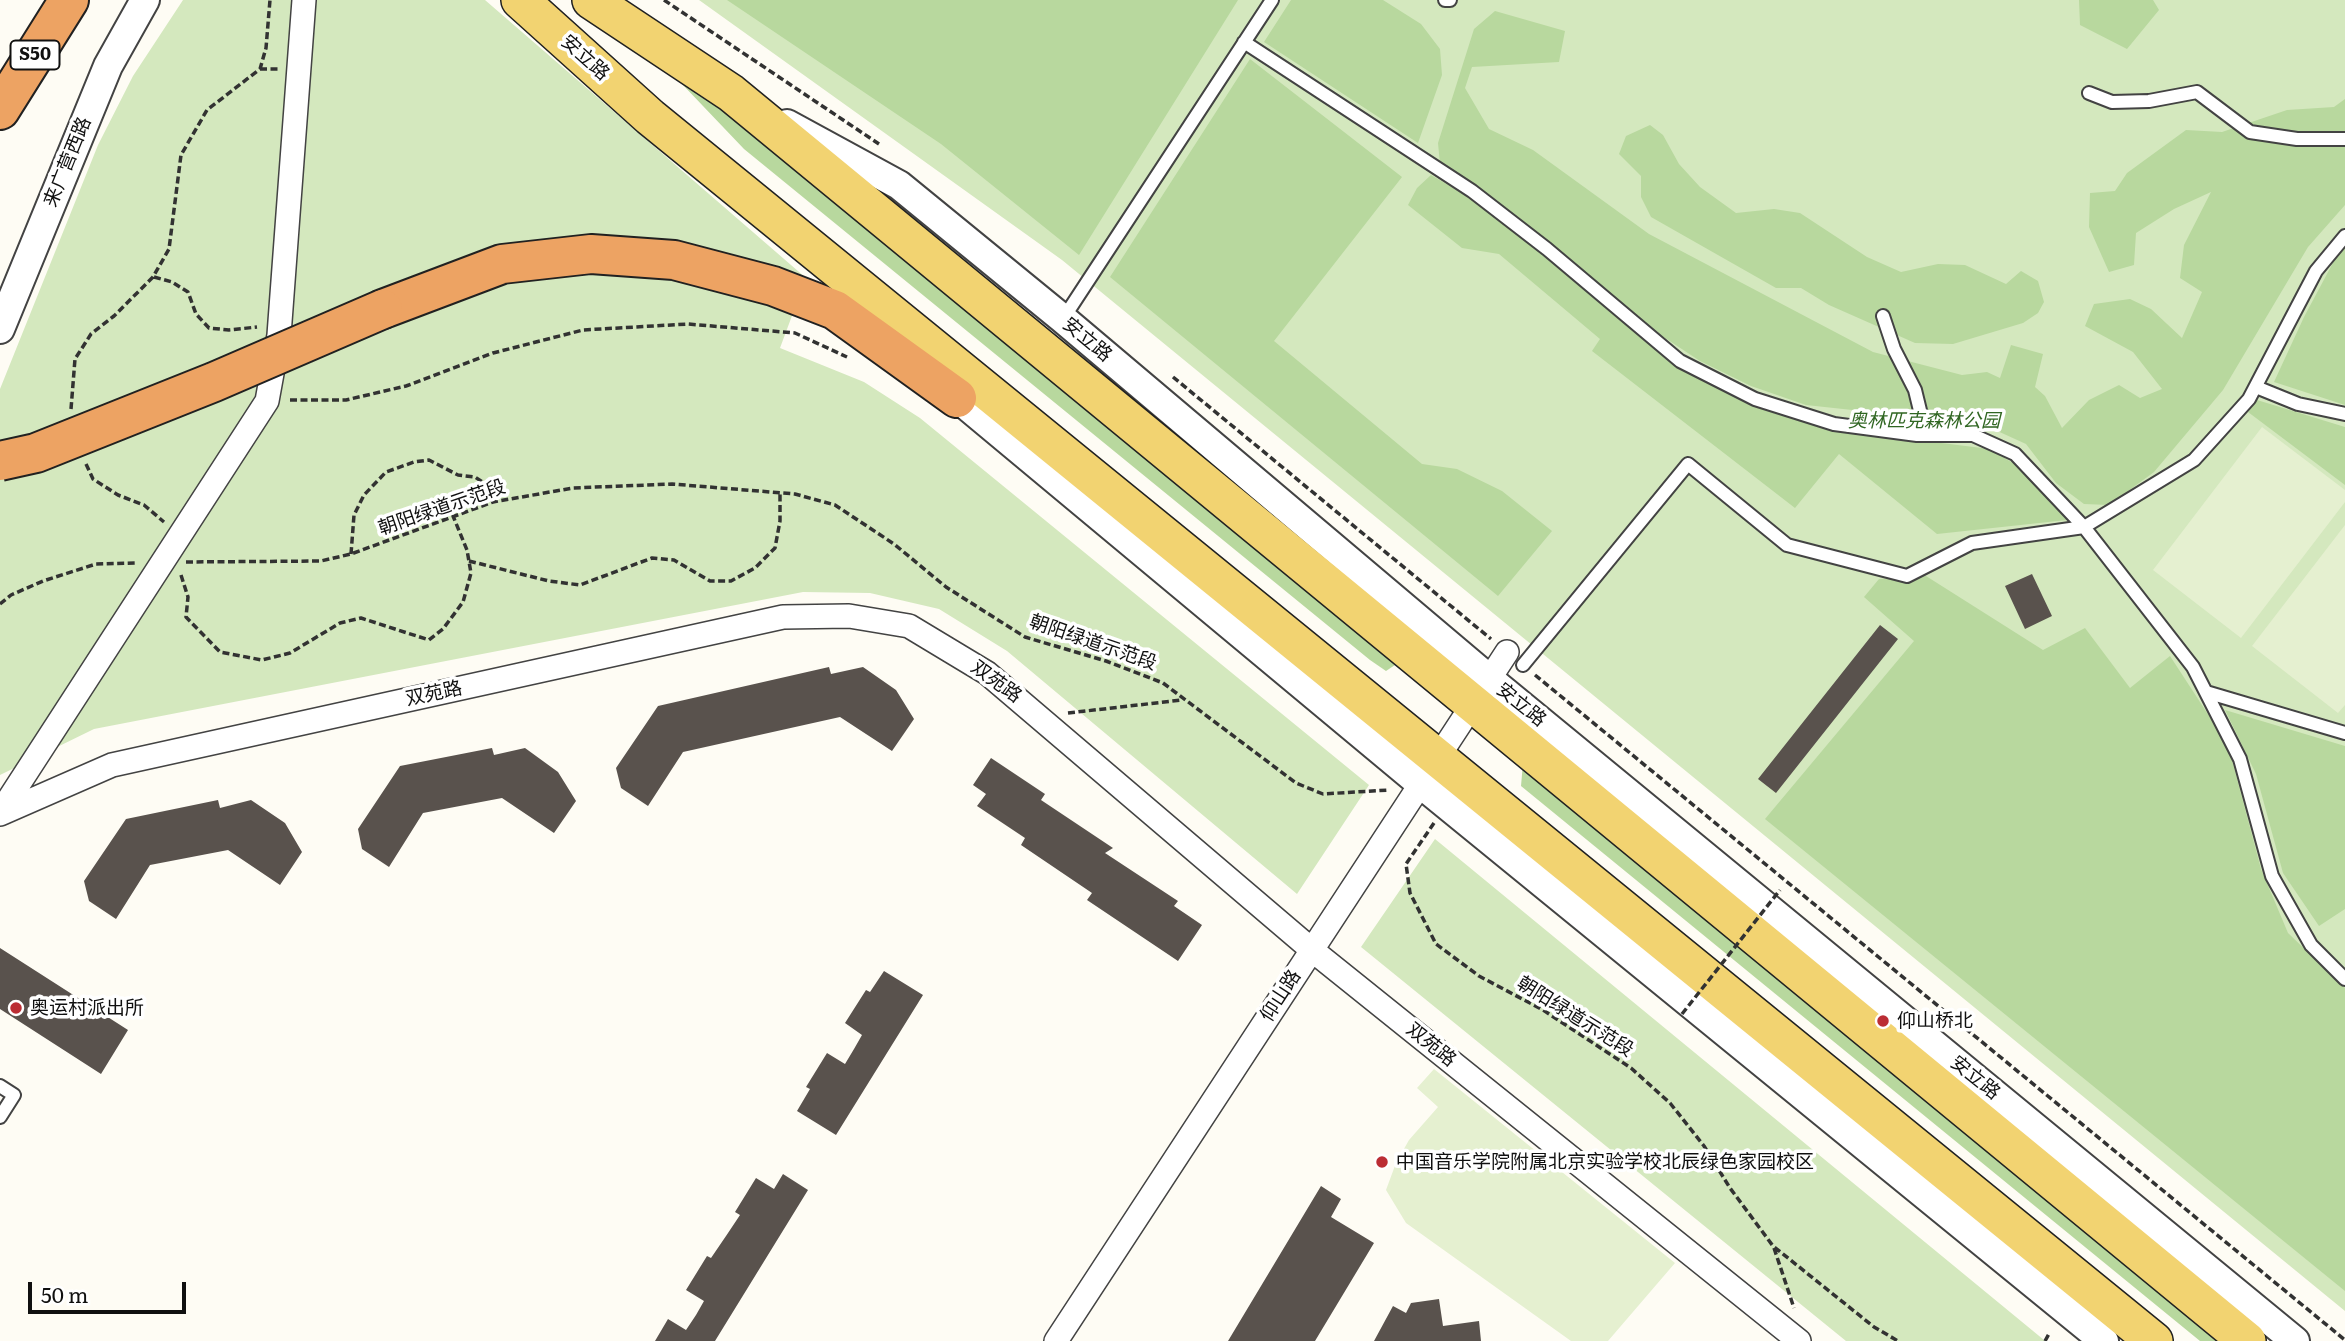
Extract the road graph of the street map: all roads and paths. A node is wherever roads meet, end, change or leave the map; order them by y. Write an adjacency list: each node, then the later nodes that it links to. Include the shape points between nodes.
1 (69, 0): 11 (highway, S50)
2 (145, 0): 19 (street, 来广营西路, via 108,66)
3 (270, 0): 15 (path, via 260,69 207,110 181,155 169,249)
4 (304, 0): 18 (street)
5 (520, 0): 12 (main road, 安立路)
6 (592, 0): 9 (main road, 安立路)
7 (1272, 0): 8 (lane)
8 (1244, 42): 17 (lane); 26 (lane, via 1472,191 1680,361 1755,399 1834,424)
9 (731, 93): 17 (street, 安立路, via 899,185); 39 (main road, 安立路)
10 (2089, 93): 13 (lane, via 2112,102 2197,92 2249,132)
11 (0, 110)
12 (650, 117): 22 (street, 安立路, via 738,208); 44 (main road, 安立路)
13 (2345, 139)
14 (2345, 236): 21 (lane, via 2316,271)
15 (153, 277): 18 (path, via 188,292 196,314 209,328); 25 (path, via 91,334 75,359 69,404)
16 (1883, 316): 26 (lane, via 1915,390)
17 (1063, 319): 39 (street, 安立路)
18 (280, 324): 23 (street)
19 (0, 329)
20 (858, 362): 23 (path, via 795,333 688,324 583,330 493,353 406,386 346,400)
21 (2256, 387): 24 (lane, via 2298,404); 32 (lane, via 2194,460)
22 (957, 398): 27 (highway, bridge, via 835,310 773,286 674,260 591,254 502,264 49,448); 44 (street, 安立路)
23 (267, 401): 33 (street)
24 (2345, 414)
25 (72, 416)
26 (1926, 435): 32 (lane, via 1973,435 2015,454)
27 (0, 461)
28 (85, 461): 33 (path, via 93,479 155,512 168,527)
29 (780, 491): 30 (path, 朝阳绿道示范段, via 672,484 610,486); 35 (path, via 775,548 755,568 731,581 710,581 674,560 652,558 580,585); 40 (path, 朝阳绿道示范段, via 835,505 946,587 1026,637 1163,683)
30 (493, 502): 31 (path, 朝阳绿道示范段); 34 (path, via 491,487 429,460 386,472 364,495 354,515)
31 (453, 516): 34 (path, 朝阳绿道示范段); 35 (path)
32 (2084, 527): 37 (lane, via 1972,543 1907,576 1787,545 1688,464); 38 (lane, via 2193,667)
33 (170, 551): 34 (path, 朝阳绿道示范段, via 187,563 321,561); 35 (path, via 188,597 186,617 220,652 262,660 290,653 340,623 360,618 429,640 463,602 471,573); 36 (path, via 144,563 96,564 43,581); 45 (street)
34 (351, 554)
35 (469, 561)
36 (0, 604)
37 (1515, 659): 39 (street, 仰山路)
38 (2206, 692): 42 (lane); 54 (lane, via 2240,760 2272,876 2311,945)
39 (1480, 693): 44 (street, 仰山路); 69 (main road, 安立路); 70 (street, 安立路)
40 (1184, 700): 41 (path, via 1108,706); 44 (path, 朝阳绿道示范段, via 1296,783 1323,794 1369,793)
41 (1042, 718): 45 (street, 双苑路, via 987,673 909,626 849,616 783,617 112,765); 53 (street, 双苑路)
42 (2345, 733)
43 (1385, 781): 44 (path)
44 (1415, 782): 46 (path); 53 (street, 仰山路); 67 (street, 安立路); 68 (main road, 安立路)
45 (0, 814)
46 (1434, 822): 48 (path); 58 (path, 朝阳绿道示范段, via 1406,864 1410,893 1436,944 1479,976 1543,1010 1631,1068 1670,1102)
47 (1719, 826): 49 (path)
48 (1445, 831)
49 (1713, 835)
50 (1780, 890): 55 (path, bridge)
51 (1829, 916): 52 (path)
52 (1822, 924)
53 (1312, 950): 63 (street, 仰山路); 64 (street, 双苑路)
54 (2345, 979)
55 (1682, 1014)
56 (0, 1086): 57 (lane, via 14,1096)
57 (0, 1117)
58 (1773, 1247): 59 (path); 65 (path, 朝阳绿道示范段)
59 (1797, 1317)
60 (2040, 1323): 61 (path)
61 (2050, 1332): 62 (path); 66 (path)
62 (2056, 1336)
63 (1056, 1341)
64 (1799, 1341)
65 (1898, 1341)
66 (2045, 1341)
67 (2104, 1341)
68 (2154, 1341)
69 (2246, 1341)
70 (2295, 1341)

